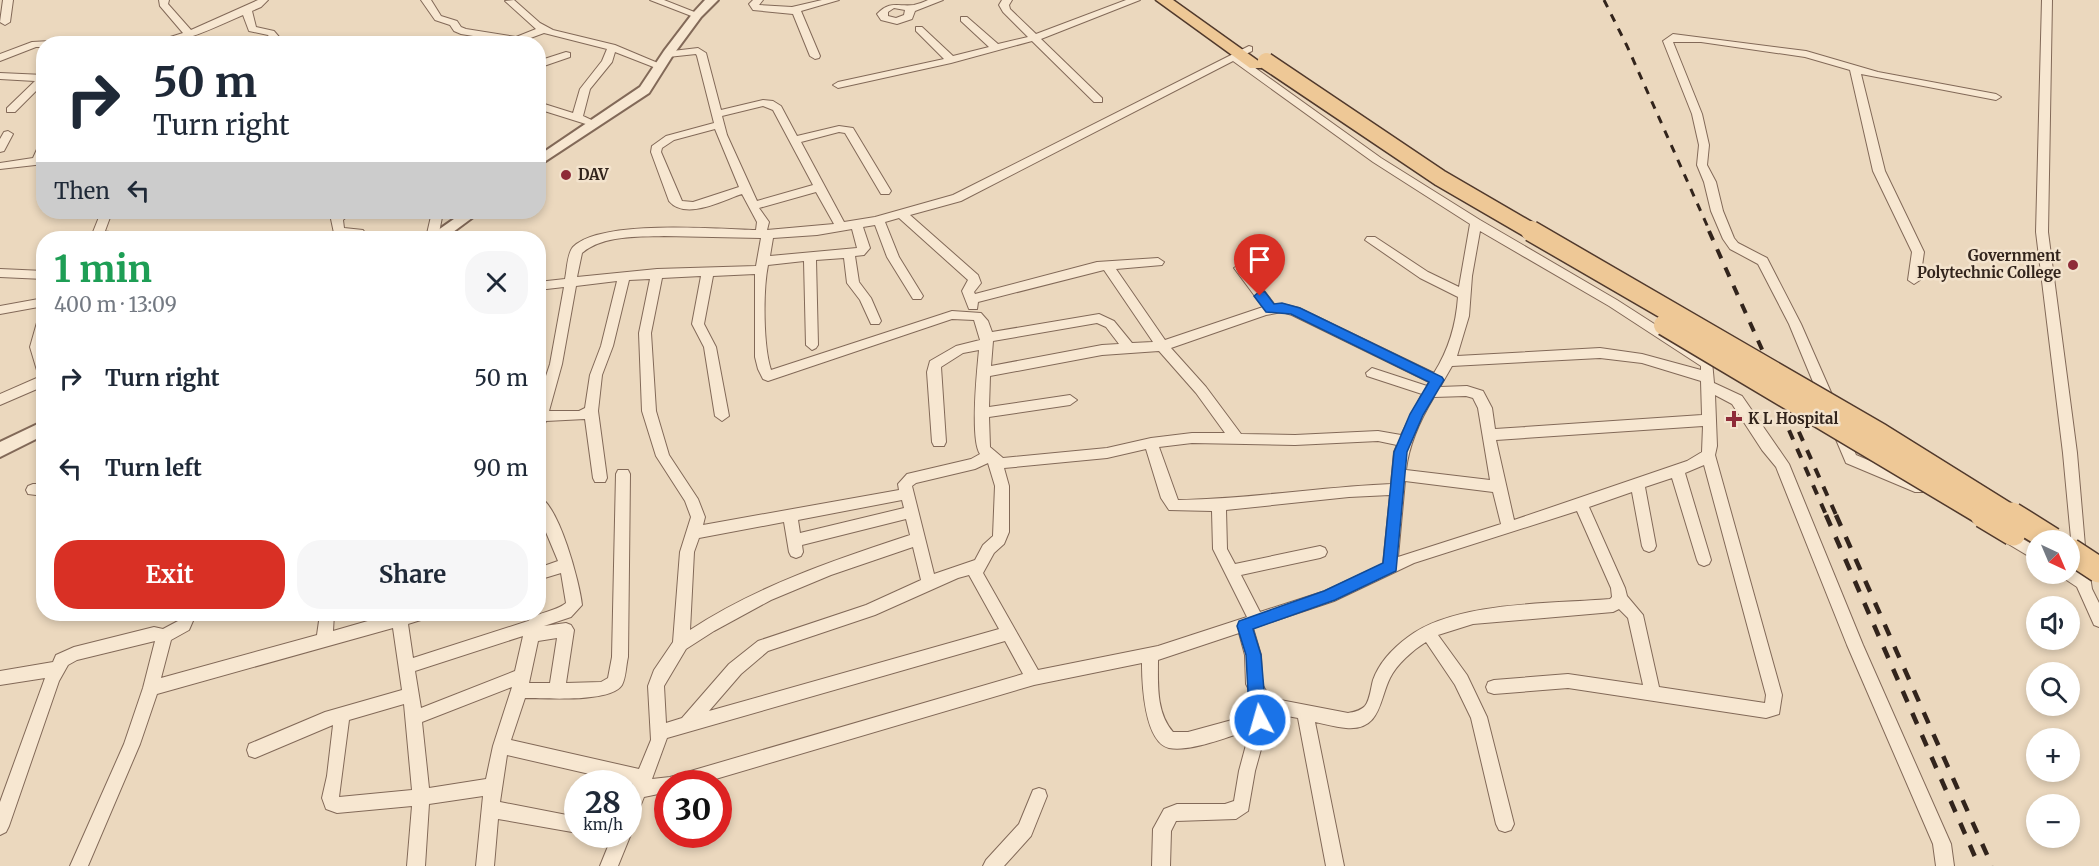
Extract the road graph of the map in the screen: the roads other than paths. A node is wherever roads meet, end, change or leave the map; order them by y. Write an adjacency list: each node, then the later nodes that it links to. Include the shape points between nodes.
1 (8, 0): 22 (street)
2 (164, 0): 25 (street, via 163,4)
3 (263, 0): 18 (street)
4 (426, 0): 28 (street, via 438,18 454,23 464,32)
5 (655, 0): 20 (street)
6 (712, 0): 20 (street)
7 (758, 0): 19 (street, via 756,8)
8 (834, 0): 16 (street)
9 (938, 0): 17 (street)
10 (1007, 0): 30 (street, via 1006,10)
11 (1135, 0): 30 (street)
12 (1163, 0): 37 (main road)
13 (1179, 0): 37 (main road)
14 (2047, 0): 147 (street, via 2041,218)
15 (510, 1): 23 (street)
16 (822, 1): 19 (street)
17 (910, 9)
18 (247, 10): 25 (street); 27 (street, via 252,29)
19 (793, 10): 36 (street, via 800,15)
20 (697, 15): 34 (street)
21 (964, 19): 33 (street)
22 (5, 22)
23 (544, 29): 29 (street); 32 (street)
24 (919, 29): 39 (street)
25 (189, 34): 26 (street)
26 (182, 36)
27 (273, 36)
28 (490, 36)
29 (527, 36)
30 (1033, 38): 33 (street); 48 (street)
31 (36, 44): 38 (street)
32 (612, 47): 41 (street); 51 (street, via 607,62 585,89)
33 (996, 48): 39 (street)
34 (668, 54): 41 (street); 52 (street, via 700,53)
35 (566, 55): 40 (street)
36 (815, 56)
37 (1249, 57): 64 (street, via 957,198); 67 (street, via 1377,160); 135 (main road, bridge, via 1440,178 1881,434); 138 (main road, bridge, via 1416,175)
38 (0, 58)
39 (951, 60): 46 (street)
40 (546, 62)
41 (660, 66): 53 (street, via 645,90)
42 (1855, 69): 47 (street); 84 (street, via 1879,171 1918,252); 140 (street, via 1794,52 1701,39 1673,37 1668,41 1697,114 1704,145 1701,165 1729,239 1734,246 1763,261 1815,367 1851,459 1909,482)
43 (0, 76): 44 (street)
44 (36, 78)
45 (36, 85): 50 (street)
46 (838, 85)
47 (1996, 97)
48 (1098, 100)
49 (546, 108): 51 (street)
50 (10, 110)
51 (577, 118): 53 (street)
52 (718, 119): 55 (street, via 769,103 777,108); 61 (street); 61 (street, via 657,146 675,201 693,206)
53 (593, 123): 57 (street)
54 (8, 134): 56 (street)
55 (795, 140): 60 (street); 62 (street, via 849,130)
56 (0, 149)
57 (546, 156)
58 (36, 161): 59 (street)
59 (0, 166)
60 (820, 187): 63 (street); 69 (street)
61 (746, 189): 63 (street)
62 (885, 191)
63 (753, 206): 71 (street, via 764,225)
64 (902, 214): 66 (street); 89 (street, via 974,278 975,283 968,291)
65 (462, 219): 70 (street)
66 (879, 220): 68 (street); 88 (street, via 893,257)
67 (1476, 223): 87 (street); 102 (street, via 1707,363)
68 (856, 224): 69 (street); 73 (street, via 863,250)
69 (841, 227): 71 (street)
70 (444, 231)
71 (764, 234): 77 (street); 85 (street, via 646,232 587,240 578,247)
72 (1371, 240): 87 (street, via 1424,275)
73 (849, 254): 74 (street); 94 (street, via 853,282)
74 (810, 257): 77 (street); 96 (street)
75 (1158, 262): 76 (street)
76 (1107, 265): 89 (street); 97 (street)
77 (762, 266): 79 (street); 93 (street, via 761,352 768,376 952,315)
78 (1240, 268): 91 (street)
79 (708, 272): 81 (street); 110 (street, via 698,324 708,340)
80 (0, 273): 82 (street)
81 (657, 273): 83 (street); 136 (street, via 645,333 649,411 663,456 696,509)
82 (36, 275)
83 (624, 276): 85 (street); 108 (street, via 596,375)
84 (1914, 280)
85 (570, 282): 86 (street); 105 (street)
86 (546, 285)
87 (1464, 295): 99 (street, via 1461,327)
88 (917, 296)
89 (970, 300): 93 (street)
90 (36, 303): 92 (street)
91 (1270, 309): 97 (street); 104 (street, via 1295,311)
92 (0, 310)
93 (977, 316): 95 (street)
94 (875, 321)
95 (986, 340): 98 (street, via 1100,318 1110,324); 100 (street); 117 (street, via 935,364)
96 (812, 345)
97 (1163, 346): 98 (street); 115 (street)
98 (1129, 348): 100 (street)
99 (1448, 361): 102 (street, via 1623,354 1669,364); 104 (street)
100 (984, 372): 109 (street)
101 (1372, 373): 104 (street)
102 (1709, 382): 112 (street); 205 (street, via 1737,400 1782,464 1942,844)
103 (36, 384): 106 (street)
104 (1434, 386): 114 (street, via 1478,395 1485,408); 116 (street)
105 (546, 399)
106 (0, 400)
107 (1070, 400): 109 (street)
108 (591, 411): 111 (street); 124 (street)
109 (982, 413): 121 (street, via 982,441)
110 (722, 416)
111 (546, 419)
112 (1709, 420): 114 (street); 120 (street)
113 (36, 431): 119 (street)
114 (1488, 435): 127 (street)
115 (1237, 439): 116 (street, via 1378,436); 118 (street, via 1192,438)
116 (1405, 441): 125 (street)
117 (939, 442)
118 (1151, 443): 121 (street, via 1107,453 1009,462); 130 (street, via 1174,506)
119 (0, 450)
120 (1708, 455): 122 (street); 175 (street, via 1775,703 1773,709 1766,711)
121 (991, 458): 128 (street, via 912,478 905,484); 145 (street, via 1002,486 1002,532)
122 (1677, 470): 126 (street); 143 (street)
123 (623, 474): 174 (street, via 618,675 615,682 603,689)
124 (600, 478)
125 (1398, 482): 127 (street); 130 (street); 146 (street)
126 (1637, 484): 129 (street); 139 (street)
127 (1498, 487): 134 (street)
128 (906, 494): 131 (street); 132 (street)
129 (1581, 504): 134 (street); 151 (street)
130 (1221, 505): 149 (street, via 1219,543)
131 (911, 512): 132 (street, via 795,546); 137 (street)
132 (790, 515): 136 (street)
133 (546, 520): 144 (street)
134 (1509, 527): 146 (street)
135 (2036, 530)
136 (693, 533): 165 (street, via 687,552)
137 (918, 539): 150 (street); 165 (street, via 814,575 727,615)
138 (2026, 540)
139 (1649, 546)
140 (2026, 549)
141 (1320, 552): 149 (street)
142 (2099, 559): 147 (street)
143 (1704, 560)
144 (566, 565): 148 (street); 152 (street, via 573,605 567,612)
145 (978, 566): 150 (street); 161 (street, via 977,577)
146 (1390, 567): 159 (street, via 1329,596)
147 (2083, 567): 153 (street)
148 (546, 571)
149 (1233, 571): 159 (street)
150 (929, 583): 182 (street, via 870,610 764,646 735,669)
151 (1620, 599): 162 (street, via 1613,604 1473,617); 175 (street, via 1635,615)
152 (546, 618)
153 (2099, 620)
154 (186, 621): 163 (street)
155 (326, 621): 164 (street)
156 (386, 621): 164 (street)
157 (400, 621): 167 (street)
158 (539, 621): 160 (street)
159 (1251, 624): 166 (street); 177 (street, via 1257,692)
160 (531, 630): 167 (street); 171 (street); 174 (street, via 566,630)
161 (1010, 633): 170 (street); 182 (street)
162 (1428, 633): 178 (street, via 1390,664 1367,715 1348,721); 195 (street, via 1461,680 1479,717)
163 (164, 636): 168 (street, via 154,634 74,654 62,660); 173 (street)
164 (324, 640): 173 (street)
165 (681, 644): 183 (street, via 656,686)
166 (1150, 656): 170 (street); 181 (street, via 1151,704 1158,725 1169,740 1188,740)
167 (406, 667): 176 (street)
168 (56, 669): 169 (street); 196 (street)
169 (0, 678)
170 (1034, 678): 187 (street)
171 (520, 683): 174 (street); 180 (street); 184 (street)
172 (1494, 687): 175 (street, via 1568,681)
173 (151, 688): 198 (street, via 132,744)
174 (557, 690)
175 (1652, 692)
176 (410, 695): 179 (street); 180 (street)
177 (1265, 704): 178 (street); 181 (street)
178 (1305, 714): 204 (street)
179 (342, 715): 185 (street); 192 (street, via 332,803)
180 (414, 718): 192 (street)
181 (1260, 720): 203 (street, via 1242,805 1236,811 1170,815 1162,829)
182 (687, 724): 183 (street)
183 (660, 732): 188 (street)
184 (501, 746): 186 (street); 190 (street)
185 (255, 750)
186 (590, 770)
187 (719, 770)
188 (642, 784): 189 (street)
189 (654, 784)
190 (493, 786): 192 (street); 193 (street)
191 (1039, 796): 202 (street, via 1025,830)
192 (421, 797): 199 (street)
193 (491, 809): 194 (street); 200 (street)
194 (564, 823)
195 (1505, 824)
196 (0, 826)
197 (616, 848): 201 (street)
198 (79, 866)
199 (416, 866)
200 (485, 866)
201 (609, 866)
202 (992, 866)
203 (1161, 866)
204 (1335, 866)
205 (1945, 866)

